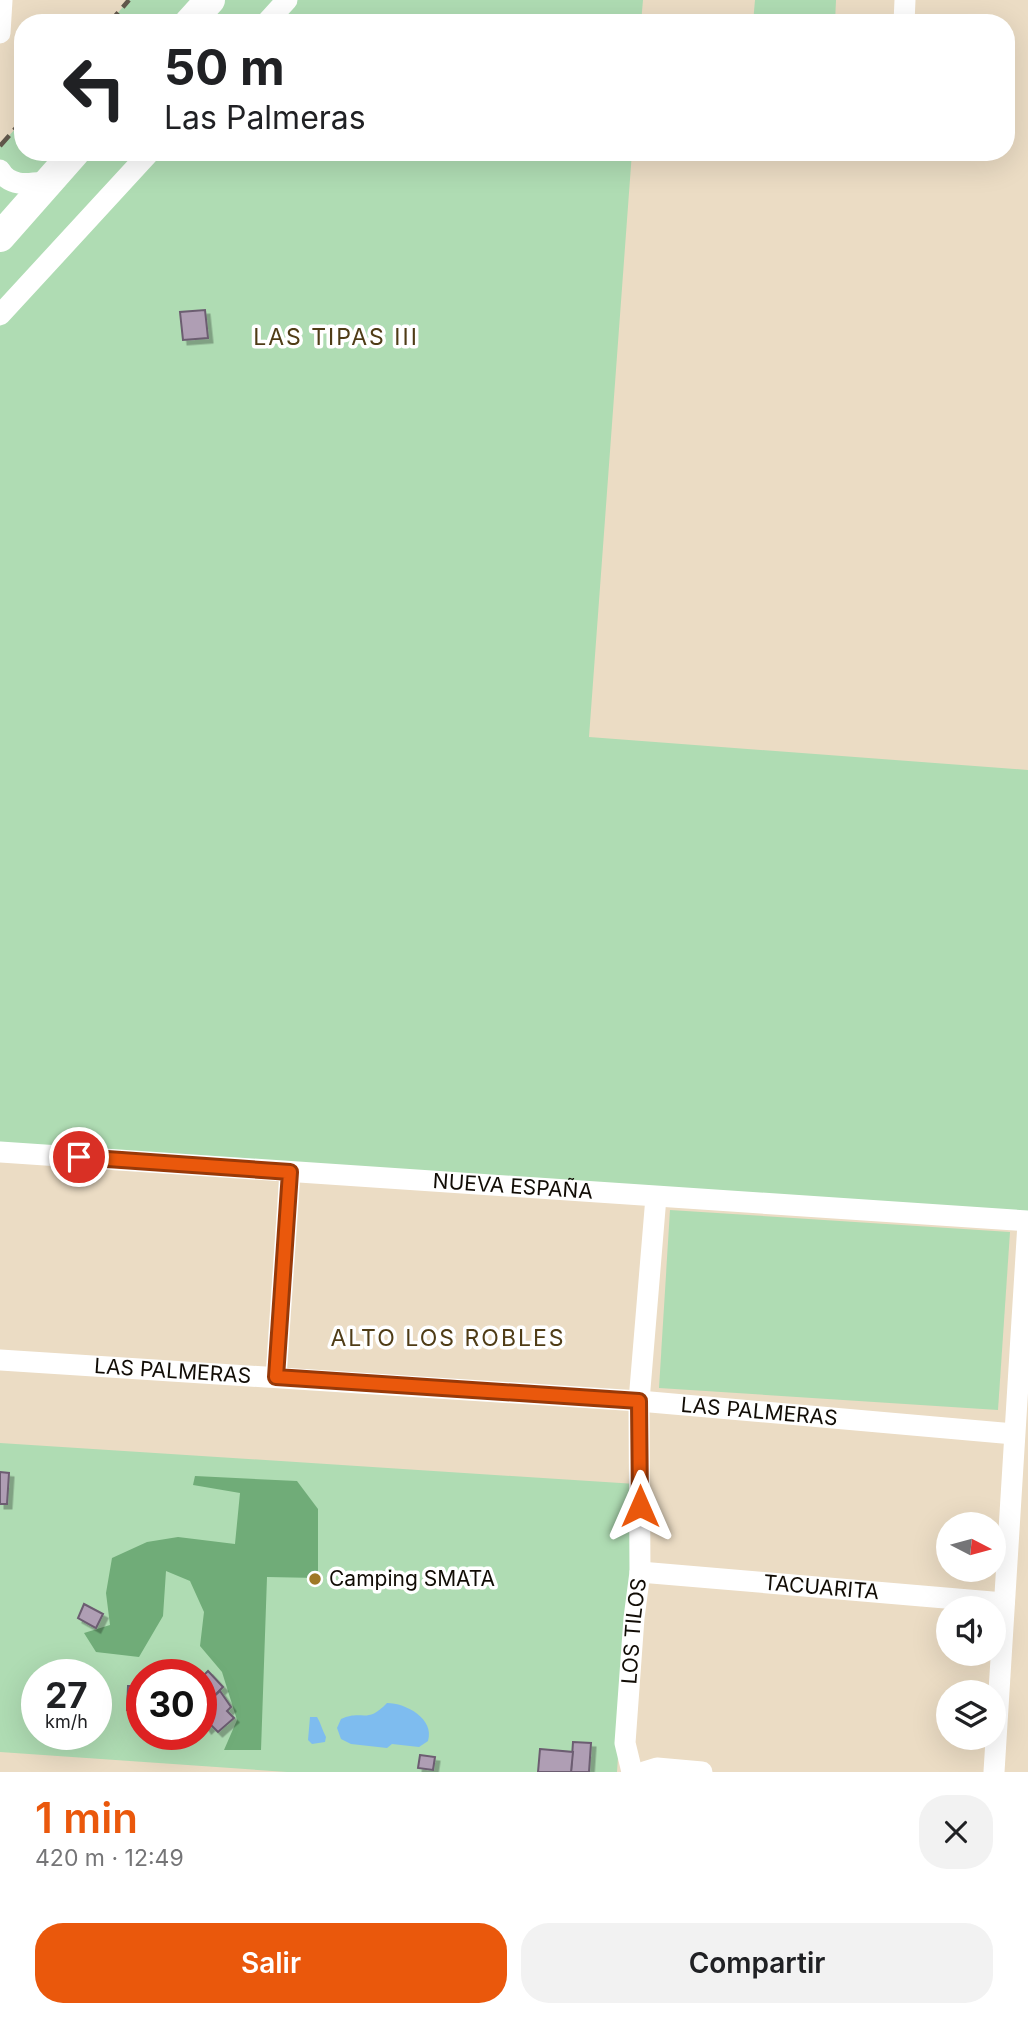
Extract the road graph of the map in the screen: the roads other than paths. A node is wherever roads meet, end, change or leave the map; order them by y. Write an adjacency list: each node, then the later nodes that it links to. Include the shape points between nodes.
1 (2, 0): 6 (street)
2 (209, 0): 4 (highway)
3 (286, 0): 5 (street)
4 (197, 14)
5 (274, 14)
6 (0, 33)
7 (67, 161): 10 (highway)
8 (142, 161): 12 (street)
9 (0, 170): 10 (street, via 22,185)
10 (50, 181): 11 (highway)
11 (0, 237)
12 (0, 315)
13 (0, 1152): 14 (street, NUEVA ESPAÑA)
14 (290, 1172): 15 (street, NUEVA ESPAÑA); 18 (street)
15 (656, 1197): 16 (street, NUEVA ESPAÑA); 19 (street, LOS TILOS)
16 (1028, 1222): 20 (street)
17 (0, 1360): 18 (street, LAS PALMERAS)
18 (276, 1377): 19 (street, LAS PALMERAS)
19 (639, 1401): 20 (street, LAS PALMERAS); 21 (street, LOS TILOS)
20 (1014, 1434): 22 (street)
21 (640, 1572): 23 (street, TACUARITA); 25 (street, LOS TILOS, via 625,1742)
22 (1004, 1596)
23 (936, 1597)
24 (1000, 1666): 28 (street)
25 (632, 1772)
26 (644, 1772): 27 (street, via 657,1768)
27 (702, 1772)
28 (994, 1772)

